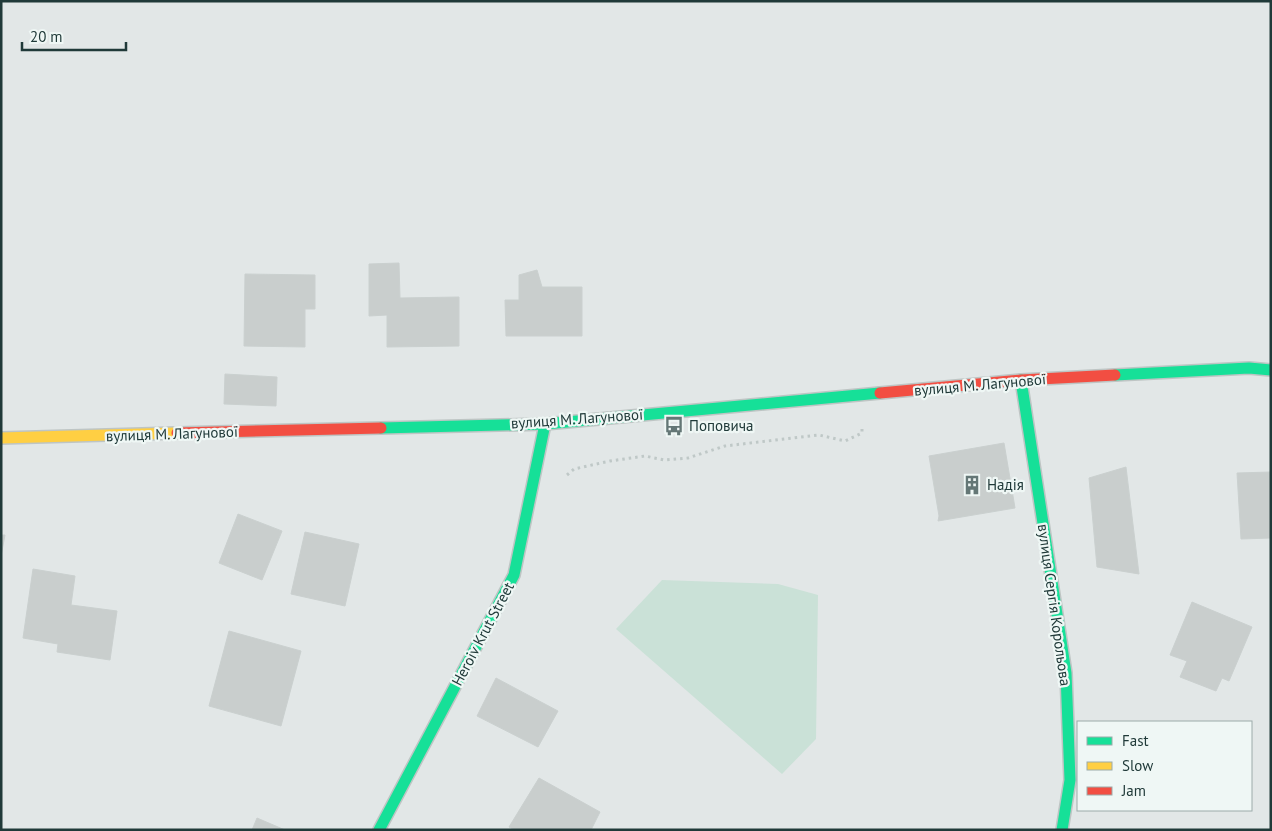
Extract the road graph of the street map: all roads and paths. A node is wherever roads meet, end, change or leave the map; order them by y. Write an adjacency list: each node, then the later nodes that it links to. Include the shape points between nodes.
1 (1271, 370): 2 (street, вулиця М. Лагунової, via 1249,368)
2 (1022, 380): 3 (street, вулиця М. Лагунової); 8 (street, вулиця Сергія Корольова, via 1066,673 1070,780)
3 (860, 395): 4 (street, вулиця М. Лагунової); 6 (path, via 862,434 845,441 819,435 726,446 688,458 664,460 645,456 574,469)
4 (545, 424): 5 (street, вулиця М. Лагунової); 7 (street, Heroiv Krut Street, via 514,575)
5 (1, 438)
6 (563, 479)
7 (379, 830)
8 (1062, 830)

